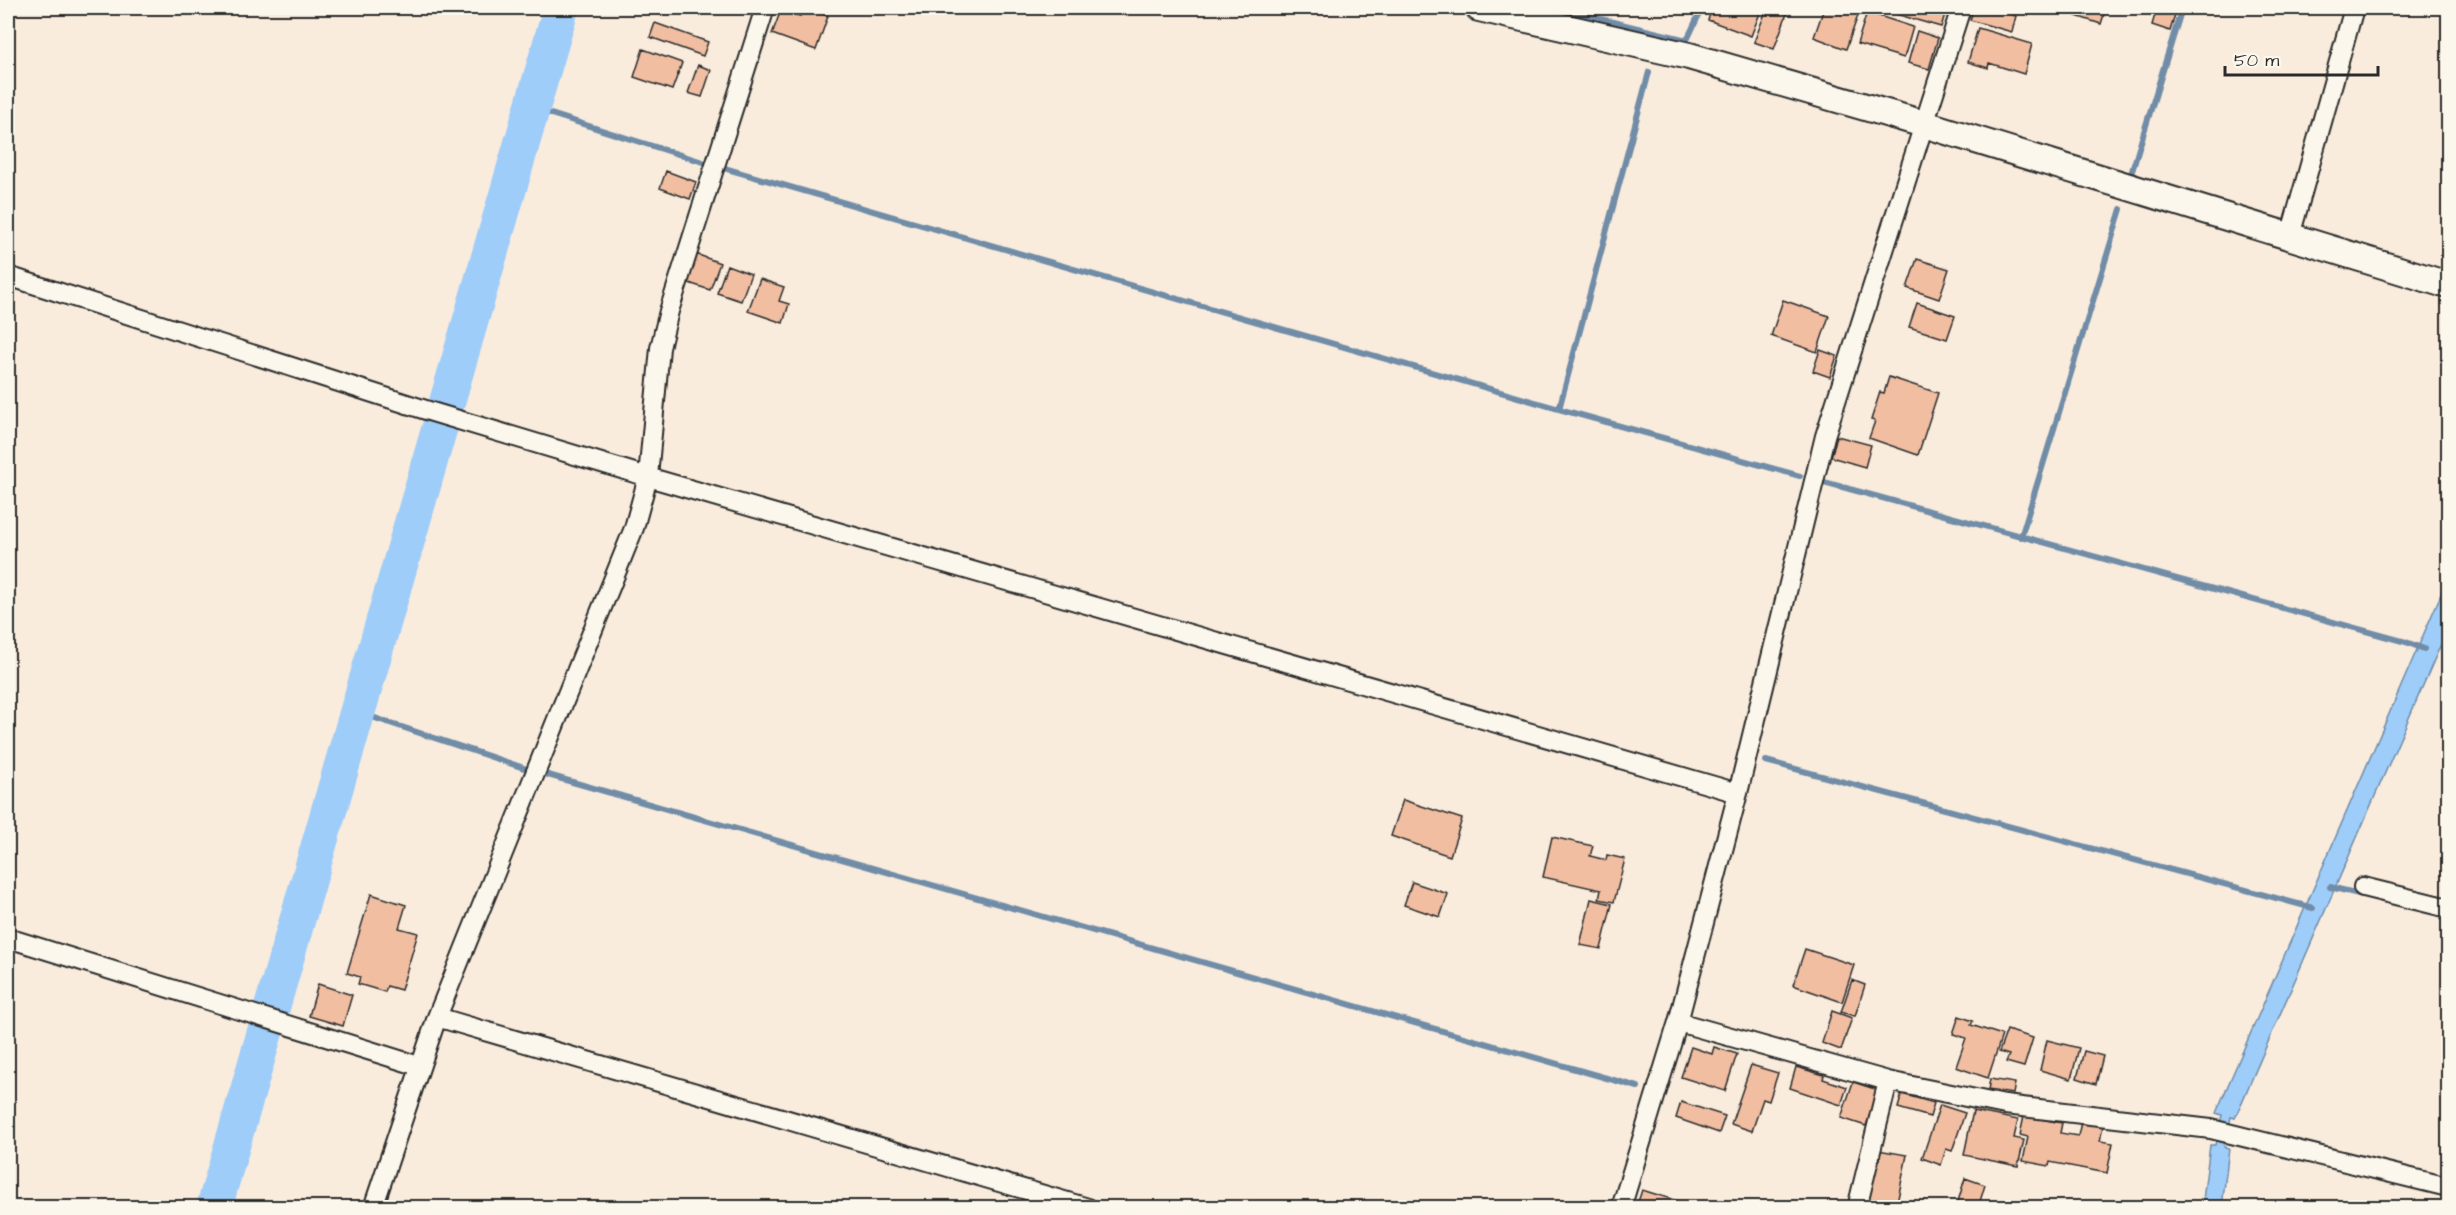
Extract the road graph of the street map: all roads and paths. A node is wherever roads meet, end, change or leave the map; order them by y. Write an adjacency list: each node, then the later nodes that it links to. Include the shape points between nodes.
1 (765, 8): 9 (street, via 669,311 660,348)
2 (1479, 8): 5 (street, via 1689,56)
3 (1961, 8): 5 (street)
4 (2354, 8): 6 (street)
5 (1924, 124): 6 (street); 10 (street, via 1825,436)
6 (2290, 236): 8 (street)
7 (8, 276): 9 (street)
8 (2448, 285)
9 (648, 477): 10 (street); 14 (street, via 613,585)
10 (1738, 793): 15 (street)
11 (2363, 887): 12 (street)
12 (2448, 908)
13 (8, 938): 16 (street)
14 (437, 1017): 16 (street); 20 (street)
15 (1678, 1022): 17 (street); 21 (street)
16 (419, 1066): 19 (street)
17 (1888, 1081): 18 (street, via 2005,1105 2211,1129); 22 (street)
18 (2448, 1186)
19 (373, 1208)
20 (1088, 1208)
21 (1621, 1208)
22 (1857, 1208)

